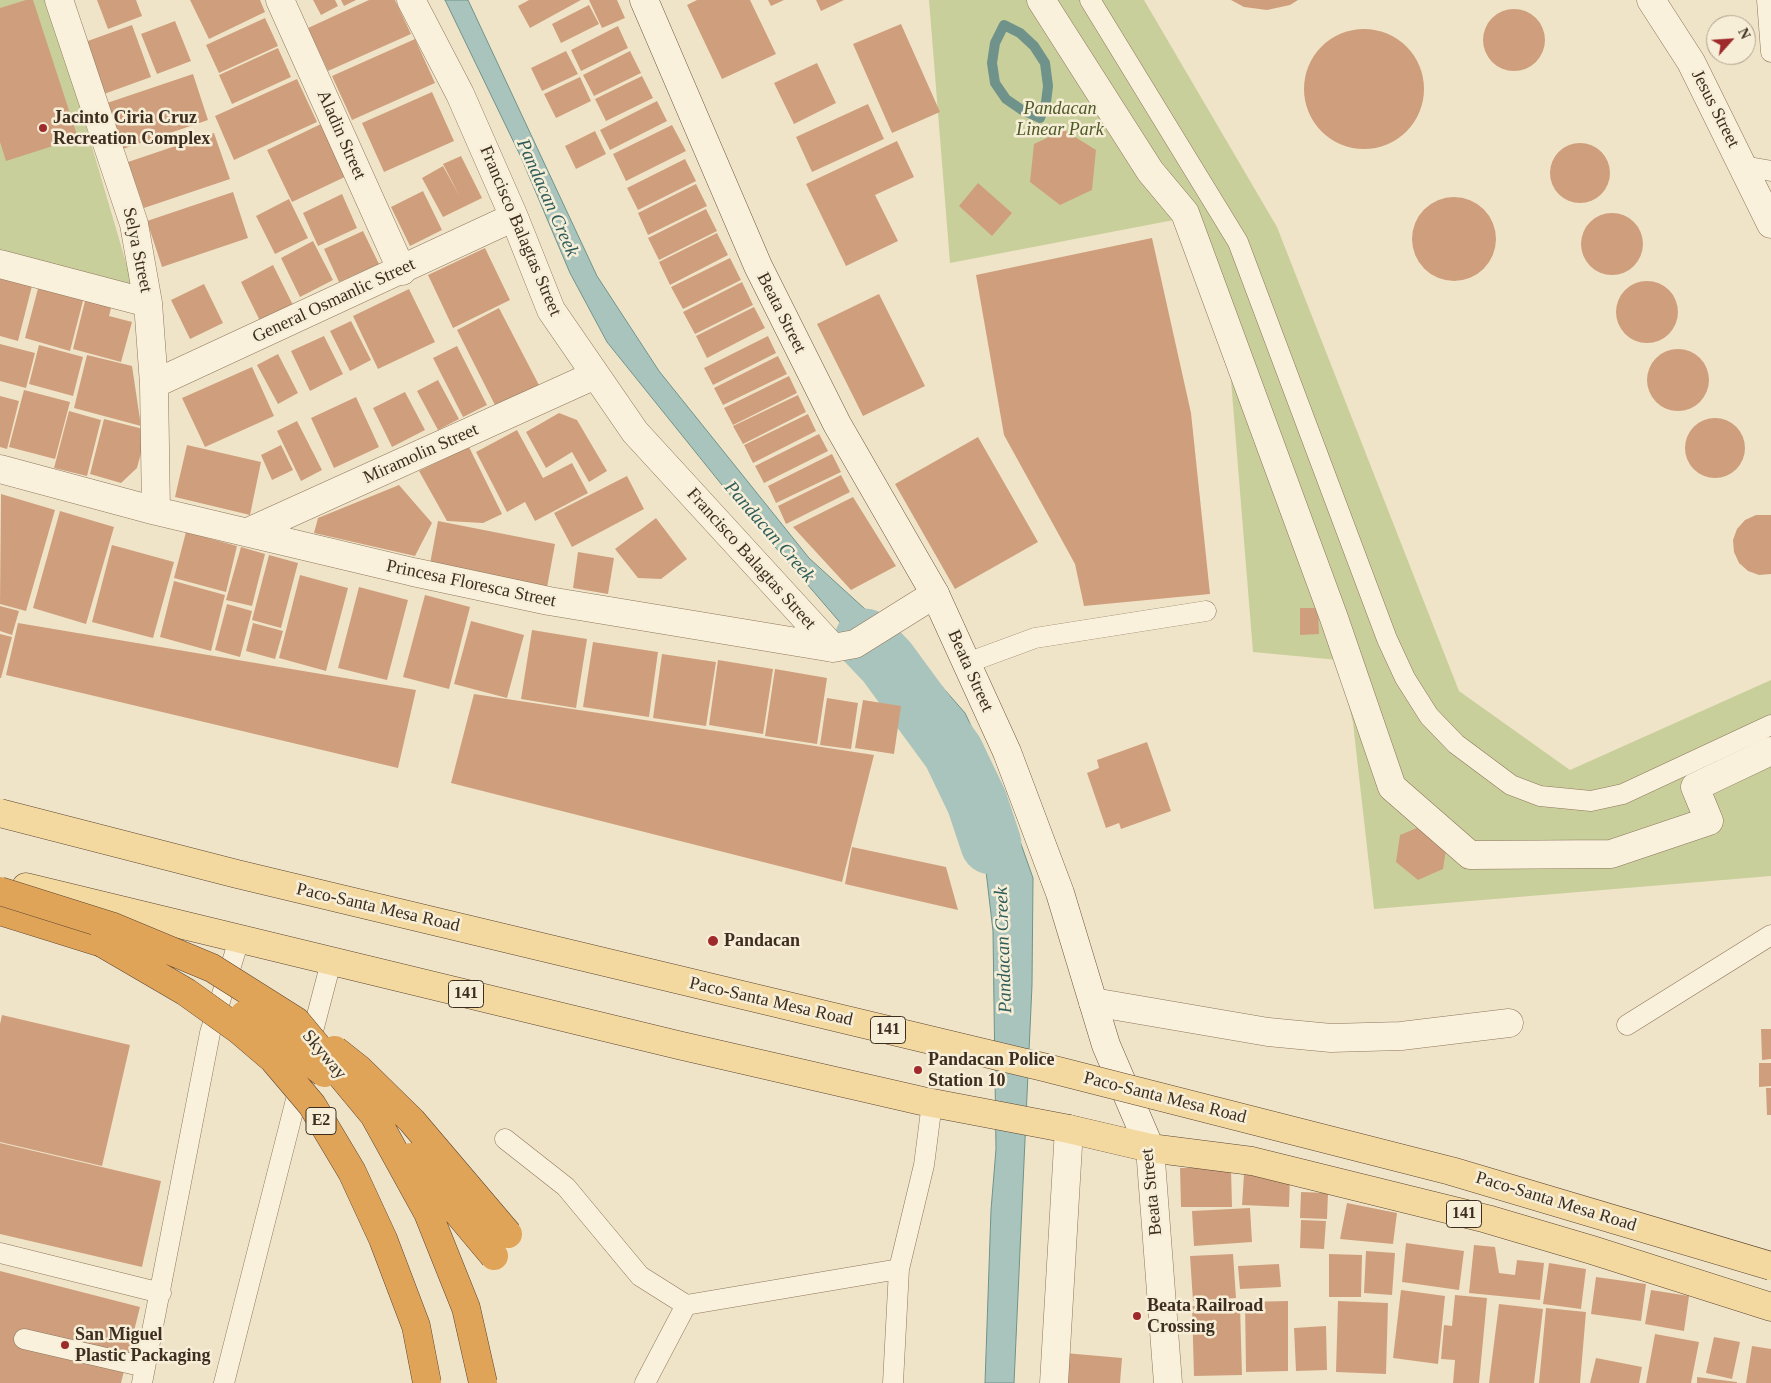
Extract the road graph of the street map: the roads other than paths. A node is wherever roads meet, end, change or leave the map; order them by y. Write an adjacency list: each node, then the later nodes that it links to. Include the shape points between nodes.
1 (59, 0): 16 (street, Selya Street, via 134,224)
2 (280, 0): 15 (street, Aladin Street)
3 (411, 0): 12 (street, Francisco Balagtas Street, via 460,94)
4 (644, 0): 22 (street, Beata Street, via 758,266 837,424)
5 (1041, 0): 27 (street, via 1150,171 1185,213 1334,618 1392,787 1470,855 1611,854 1709,821 1695,787)
6 (1090, 0): 26 (lane, via 1238,242 1387,639 1428,716 1456,744 1511,785 1540,796 1591,801 1624,794)
7 (1651, 0): 10 (street, Jesus Street, via 1691,62)
8 (1767, 0): 9 (lane)
9 (1771, 52)
10 (1743, 166): 11 (lane); 13 (street, Jesus Street)
11 (1771, 171)
12 (514, 217): 15 (street, General Osmanlic Street); 17 (street, Francisco Balagtas Street, via 551,310)
13 (1771, 224)
14 (0, 264): 16 (street)
15 (402, 270): 18 (street, General Osmanlic Street)
16 (148, 303): 18 (street, Selya Street)
17 (595, 375): 21 (street, Miramolin Street); 24 (street, Francisco Balagtas Street, via 636,432)
18 (154, 384): 20 (street, Selya Street)
19 (0, 469): 20 (street, Princesa Floresca Street)
20 (156, 511): 21 (street, Princesa Floresca Street)
21 (248, 532): 24 (street, Princesa Floresca Street, via 549,601)
22 (935, 594): 24 (street, via 896,620); 25 (street, Beata Street)
23 (1206, 611): 25 (lane, via 1035,638)
24 (844, 646)
25 (967, 663): 36 (street, Beata Street, via 1007,752)
26 (1771, 725)
27 (1771, 751)
28 (0, 813): 45 (main road, Paco-Santa Mesa Road / 141, bridge, via 237,874 1043,1067 1442,1168)
29 (0, 881): 33 (main road, Paco-Santa Mesa Road / 141)
30 (0, 891): 37 (highway, Skyway / E2, bridge, via 111,926 212,968)
31 (0, 911): 34 (highway, E2)
32 (1771, 935): 39 (lane)
33 (238, 940): 35 (main road, Paco-Santa Mesa Road / 141); 47 (lane, via 210,1033)
34 (102, 943): 37 (highway, bridge, via 193,983 277,1036 342,1088 501,1245 412,1121 359,1069); 53 (highway, E2, bridge, via 186,992 240,1030 273,1059 312,1105 352,1172 383,1240 416,1326)
35 (331, 962): 40 (main road, Paco-Santa Mesa Road / 141); 52 (lane)
36 (1093, 1002): 38 (street, via 1268,1032 1331,1038 1401,1036); 43 (street, Beata Street, via 1106,1045)
37 (296, 1021): 54 (highway, Skyway / E2, bridge, via 374,1116 428,1213 466,1308)
38 (1509, 1023)
39 (1627, 1025)
40 (932, 1103): 41 (main road, Paco-Santa Mesa Road / 141); 46 (lane, via 924,1165)
41 (1069, 1129): 43 (main road, Paco-Santa Mesa Road / 141); 57 (street)
42 (505, 1139): 48 (lane, via 566,1186 640,1276)
43 (1150, 1148): 49 (main road, Paco-Santa Mesa Road / 141, via 1252,1161 1487,1219); 58 (street, Beata Street)
44 (0, 1253): 47 (lane)
45 (1771, 1266)
46 (899, 1269): 48 (lane); 56 (lane)
47 (161, 1293): 51 (lane)
48 (686, 1305): 55 (lane)
49 (1771, 1307)
50 (24, 1339): 51 (lane)
51 (144, 1375)
52 (224, 1383)
53 (427, 1383)
54 (483, 1383)
55 (645, 1383)
56 (893, 1383)
57 (1054, 1383)
58 (1168, 1383)

